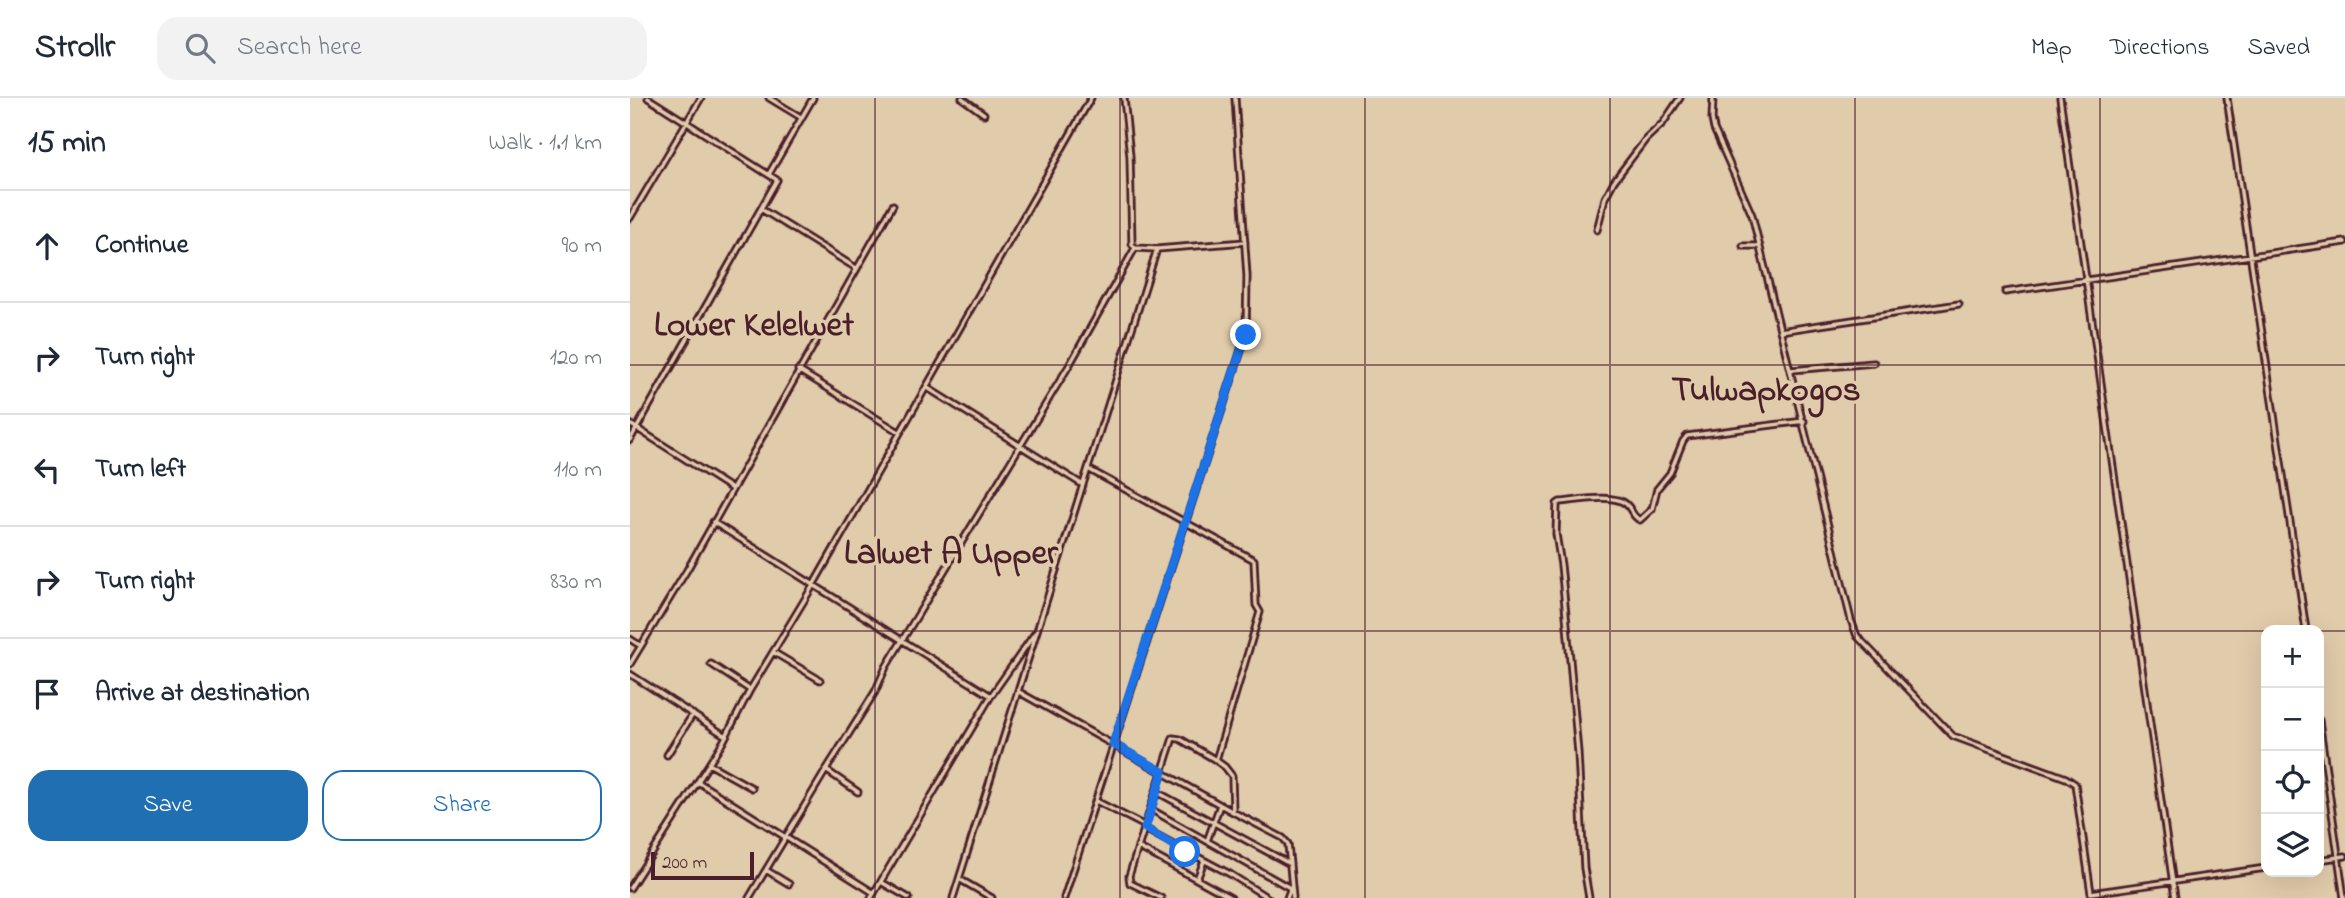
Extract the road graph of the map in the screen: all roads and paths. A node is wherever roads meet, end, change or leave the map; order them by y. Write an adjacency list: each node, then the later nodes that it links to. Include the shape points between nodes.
1 (648, 98): 15 (street)
2 (701, 98): 15 (street)
3 (769, 98): 14 (street)
4 (813, 98): 14 (street)
5 (962, 98): 13 (street)
6 (1091, 98): 36 (street)
7 (1124, 98): 25 (street)
8 (1235, 98): 21 (street)
9 (1680, 98): 20 (street, via 1614,181)
10 (2060, 98): 29 (street)
11 (2227, 98): 27 (street)
12 (1713, 99): 24 (street, via 1716,136 1745,198)
13 (984, 114)
14 (802, 118): 16 (street)
15 (686, 123): 16 (street); 19 (street)
16 (769, 174): 18 (street, via 777,183)
17 (893, 205): 28 (street)
18 (761, 209): 28 (street); 39 (street)
19 (630, 218)
20 (1597, 230)
21 (1245, 242): 26 (street); 47 (street, via 1246,335)
22 (2345, 242): 27 (street)
23 (1743, 246): 24 (street)
24 (1760, 246): 32 (street)
25 (1135, 248): 26 (street); 42 (street)
26 (1157, 249): 43 (street)
27 (2249, 256): 29 (street); 49 (street)
28 (856, 268): 34 (street)
29 (2086, 280): 30 (street); 93 (street)
30 (2005, 292)
31 (1959, 304): 32 (street)
32 (1780, 331): 35 (street)
33 (1874, 363): 35 (street)
34 (798, 370): 40 (street); 45 (street)
35 (1791, 370): 37 (street)
36 (926, 387): 40 (street); 42 (street)
37 (1804, 421): 99 (street, via 1855,632 1953,736 2075,784); 111 (street, via 1687,436 1657,489 1652,509 1640,520 1627,505 1613,499 1556,506)
38 (630, 425): 39 (street)
39 (637, 429): 41 (street); 45 (street)
40 (899, 432): 48 (street)
41 (630, 440)
42 (1020, 445): 44 (street); 52 (street)
43 (1090, 470): 44 (street); 47 (street)
44 (1083, 485): 50 (street)
45 (732, 489): 46 (street)
46 (713, 522): 48 (street); 53 (street)
47 (1185, 522): 64 (street); 67 (street, via 1251,556 1255,564 1260,612)
48 (813, 585): 52 (street); 54 (street)
49 (2305, 625)
50 (1037, 631): 60 (street); 61 (street)
51 (630, 639): 53 (street)
52 (902, 640): 61 (street); 69 (street)
53 (641, 646): 55 (street)
54 (774, 652): 58 (street); 59 (street)
55 (630, 664)
56 (711, 664): 59 (street)
57 (630, 674): 62 (street)
58 (820, 680)
59 (750, 690): 63 (street)
60 (1019, 692): 64 (street); 92 (street)
61 (991, 696): 94 (street)
62 (692, 715): 63 (street); 66 (street)
63 (726, 736): 68 (street)
64 (1113, 744): 70 (street); 75 (street)
65 (2324, 751): 85 (street)
66 (667, 755)
67 (1216, 760): 70 (street, via 1174,737); 78 (street, via 1232,776)
68 (709, 764): 71 (street); 72 (street)
69 (825, 770): 73 (street); 81 (street)
70 (1163, 772): 74 (street); 76 (street)
71 (698, 782): 81 (street); 96 (street)
72 (752, 788)
73 (858, 792)
74 (1157, 792): 77 (street); 79 (street)
75 (1096, 801): 80 (street); 105 (street)
76 (1220, 805): 78 (street); 79 (street)
77 (1151, 810): 80 (street); 82 (street)
78 (1233, 812): 88 (street, via 1283,838)
79 (1213, 823): 82 (street); 88 (street)
80 (1145, 827): 83 (street); 87 (street)
81 (786, 837): 90 (street); 98 (street)
82 (1207, 841): 97 (street)
83 (1138, 847): 91 (street); 106 (street, via 1129,881)
84 (2345, 856): 85 (street)
85 (2339, 857): 86 (street); 113 (street)
86 (2324, 859)
87 (1205, 861): 91 (street); 108 (street)
88 (1290, 864): 97 (street)
89 (2261, 869): 93 (street)
90 (766, 870): 95 (street); 100 (street)
91 (1197, 879): 107 (street)
92 (960, 880): 103 (street); 104 (street)
93 (2172, 881): 99 (street); 112 (street)
94 (881, 882): 98 (street); 102 (street)
95 (789, 884)
96 (631, 885)
97 (1291, 887): 109 (street); 110 (street)
98 (874, 893): 101 (street)
99 (2091, 895)
100 (749, 898)
101 (871, 898)
102 (909, 898)
103 (953, 898)
104 (992, 898)
105 (1064, 898)
106 (1161, 898)
107 (1231, 898)
108 (1268, 898)
109 (1287, 898)
110 (1293, 898)
111 (1589, 898)
112 (2175, 898)
113 (2344, 898)

